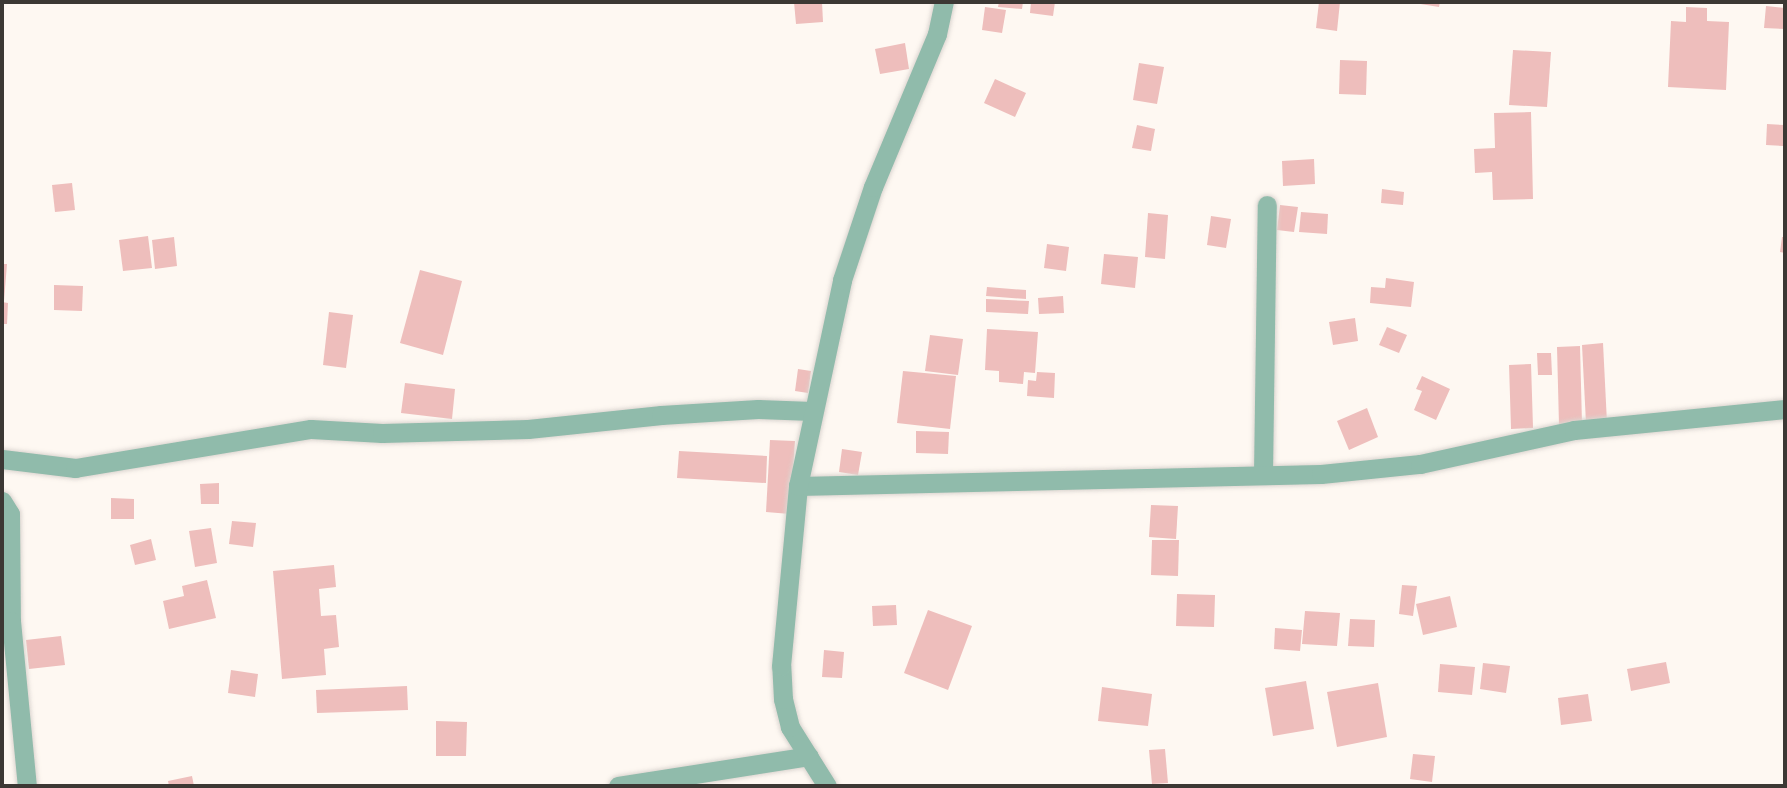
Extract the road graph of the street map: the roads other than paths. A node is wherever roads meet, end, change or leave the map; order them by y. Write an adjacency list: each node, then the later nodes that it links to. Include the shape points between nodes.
1 (944, 2): 4 (street, via 937,34 873,187 842,279)
2 (1267, 205): 6 (street)
3 (1785, 409): 6 (street, via 1574,430 1420,464)
4 (812, 411): 5 (street, via 758,408 528,429 382,433 311,429 75,468); 7 (street)
5 (2, 459)
6 (1263, 475): 7 (street)
7 (798, 486): 9 (street, via 781,666 790,727)
8 (2, 501): 10 (street, via 10,514 11,621)
9 (809, 757): 11 (street); 12 (street)
10 (27, 786)
11 (618, 786)
12 (827, 786)

